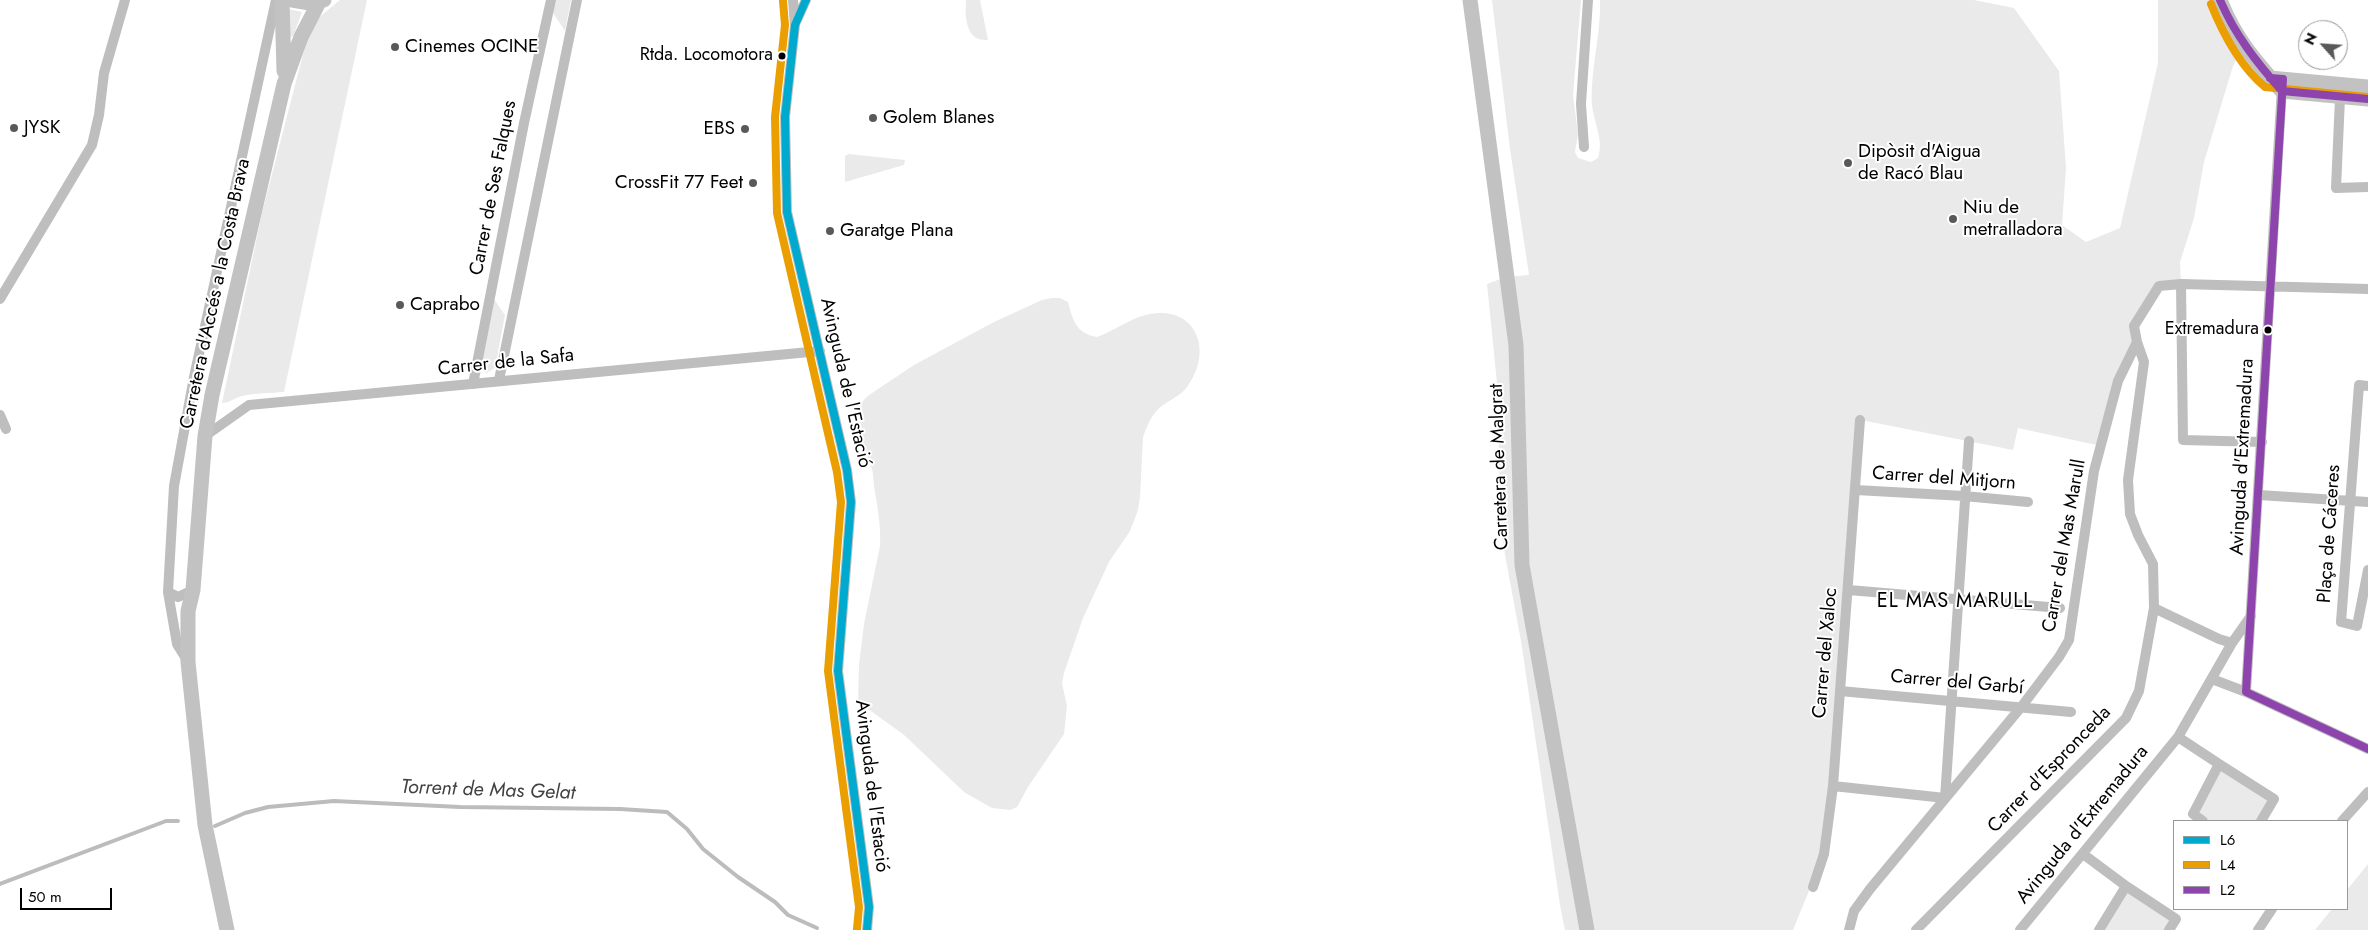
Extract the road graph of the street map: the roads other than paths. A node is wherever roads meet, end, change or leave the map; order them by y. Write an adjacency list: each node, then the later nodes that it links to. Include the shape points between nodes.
1 (125, 0): 24 (street, via 104,73 92,144)
2 (276, 0): 45 (street, via 196,368 176,476)
3 (282, 0): 15 (street, Carretera d'Accés a la Costa Brava)
4 (292, 0): 12 (street, via 306,3)
5 (551, 0): 28 (street, Carrer de Ses Falques)
6 (577, 0): 27 (street)
7 (793, 0): 13 (street, Avinguda de l'Estació)
8 (806, 0): 13 (street, Avinguda de l'Estació)
9 (1470, 0): 73 (street, Carretera de Malgrat, via 1516,345 1522,565)
10 (1588, 0): 19 (street, via 1581,104)
11 (2220, 0): 14 (street, via 2243,47)
12 (322, 1): 15 (street, Carretera d'Accés a la Costa Brava, via 301,36)
13 (795, 25): 26 (street, Avinguda de l'Estació, via 785,117 787,212)
14 (2275, 80): 16 (street); 17 (street); 22 (street, Avinguda d'Extremadura)
15 (284, 84): 33 (street, Carretera d'Accés a la Costa Brava)
16 (2368, 86)
17 (2340, 98): 18 (street); 20 (street, via 2336,188)
18 (2368, 99)
19 (1584, 147)
20 (2368, 187)
21 (2181, 284): 22 (street); 25 (street, Carrer del Mas Marull, via 2159,286 2134,326); 35 (street, via 2182,440)
22 (2271, 286): 23 (street); 35 (street, Avinguda d'Extremadura)
23 (2368, 289)
24 (0, 299)
25 (2137, 342): 48 (street, Carrer d'Espronceda, via 2144,362 2128,480 2130,514 2154,564); 56 (street, Carrer del Mas Marull, via 2118,381 2094,471 2068,640)
26 (820, 350): 27 (street, Carrer de la Safa); 72 (street, Avinguda de l'Estació, via 852,502 838,671 869,907)
27 (499, 380): 28 (street, Carrer de la Safa)
28 (473, 384): 33 (street, Carrer de la Safa, via 249,406)
29 (2368, 386): 39 (street, Plaça de Cáceres, via 2359,385)
30 (0, 415): 32 (street)
31 (1860, 420): 36 (street, Carrer del Xaloc)
32 (6, 429)
33 (205, 436): 43 (street, Carretera d'Accés a la Costa Brava)
34 (1969, 441): 38 (street)
35 (2262, 442): 37 (street, Avinguda d'Extremadura)
36 (1856, 490): 38 (street, Carrer del Mitjorn); 44 (street, Carrer del Xaloc)
37 (2258, 495): 39 (street); 49 (street, Avinguda d'Extremadura)
38 (1964, 496): 40 (street, Carrer del Mitjorn); 46 (street)
39 (2349, 501): 41 (street); 42 (street, Plaça de Cáceres, via 2341,622 2357,626)
40 (2028, 502)
41 (2368, 502)
42 (2368, 570)
43 (193, 590): 45 (street, via 178,597); 51 (street, Carretera d'Accés a la Costa Brava, via 188,611)
44 (1849, 590): 46 (street); 53 (street, Carrer del Xaloc)
45 (168, 592): 51 (street, via 177,644)
46 (1959, 600): 47 (street); 55 (street)
47 (2060, 608)
48 (2154, 608): 50 (street); 75 (street, Carrer d'Espronceda, via 2139,691 2126,718)
49 (2251, 615): 50 (street, Avinguda d'Extremadura); 54 (street, Avinguda d'Extremadura)
50 (2232, 642): 52 (street, Avinguda d'Extremadura)
51 (188, 662): 71 (street, Carretera d'Accés a la Costa Brava, via 205,825)
52 (2212, 679): 54 (street); 58 (street, Avinguda d'Extremadura)
53 (1840, 691): 55 (street, Carrer del Garbí); 61 (street, Carrer del Xaloc)
54 (2246, 692): 59 (street)
55 (1952, 700): 56 (street, Carrer del Garbí); 63 (street)
56 (2022, 706): 57 (street, Carrer del Garbí); 63 (street, Carrer del Mas Marull)
57 (2071, 712)
58 (2178, 737): 60 (street); 67 (street, Avinguda d'Extremadura)
59 (2368, 749)
60 (2219, 764): 64 (street, via 2193,814); 65 (street, via 2274,799)
61 (1833, 786): 63 (street); 69 (street, Carrer del Xaloc, via 1824,854)
62 (2368, 792): 66 (street)
63 (1945, 798): 74 (street, Carrer del Mas Marull, via 1854,911)
64 (2202, 820)
65 (2262, 820)
66 (2343, 820)
67 (2083, 854): 68 (street); 76 (street, Avinguda d'Extremadura)
68 (2126, 886): 77 (street); 78 (street, via 2176,919)
69 (1813, 887)
70 (2271, 910): 79 (street)
71 (227, 930)
72 (867, 930)
73 (1587, 930)
74 (1849, 930)
75 (1916, 930)
76 (2020, 930)
77 (2099, 930)
78 (2169, 930)
79 (2258, 930)

